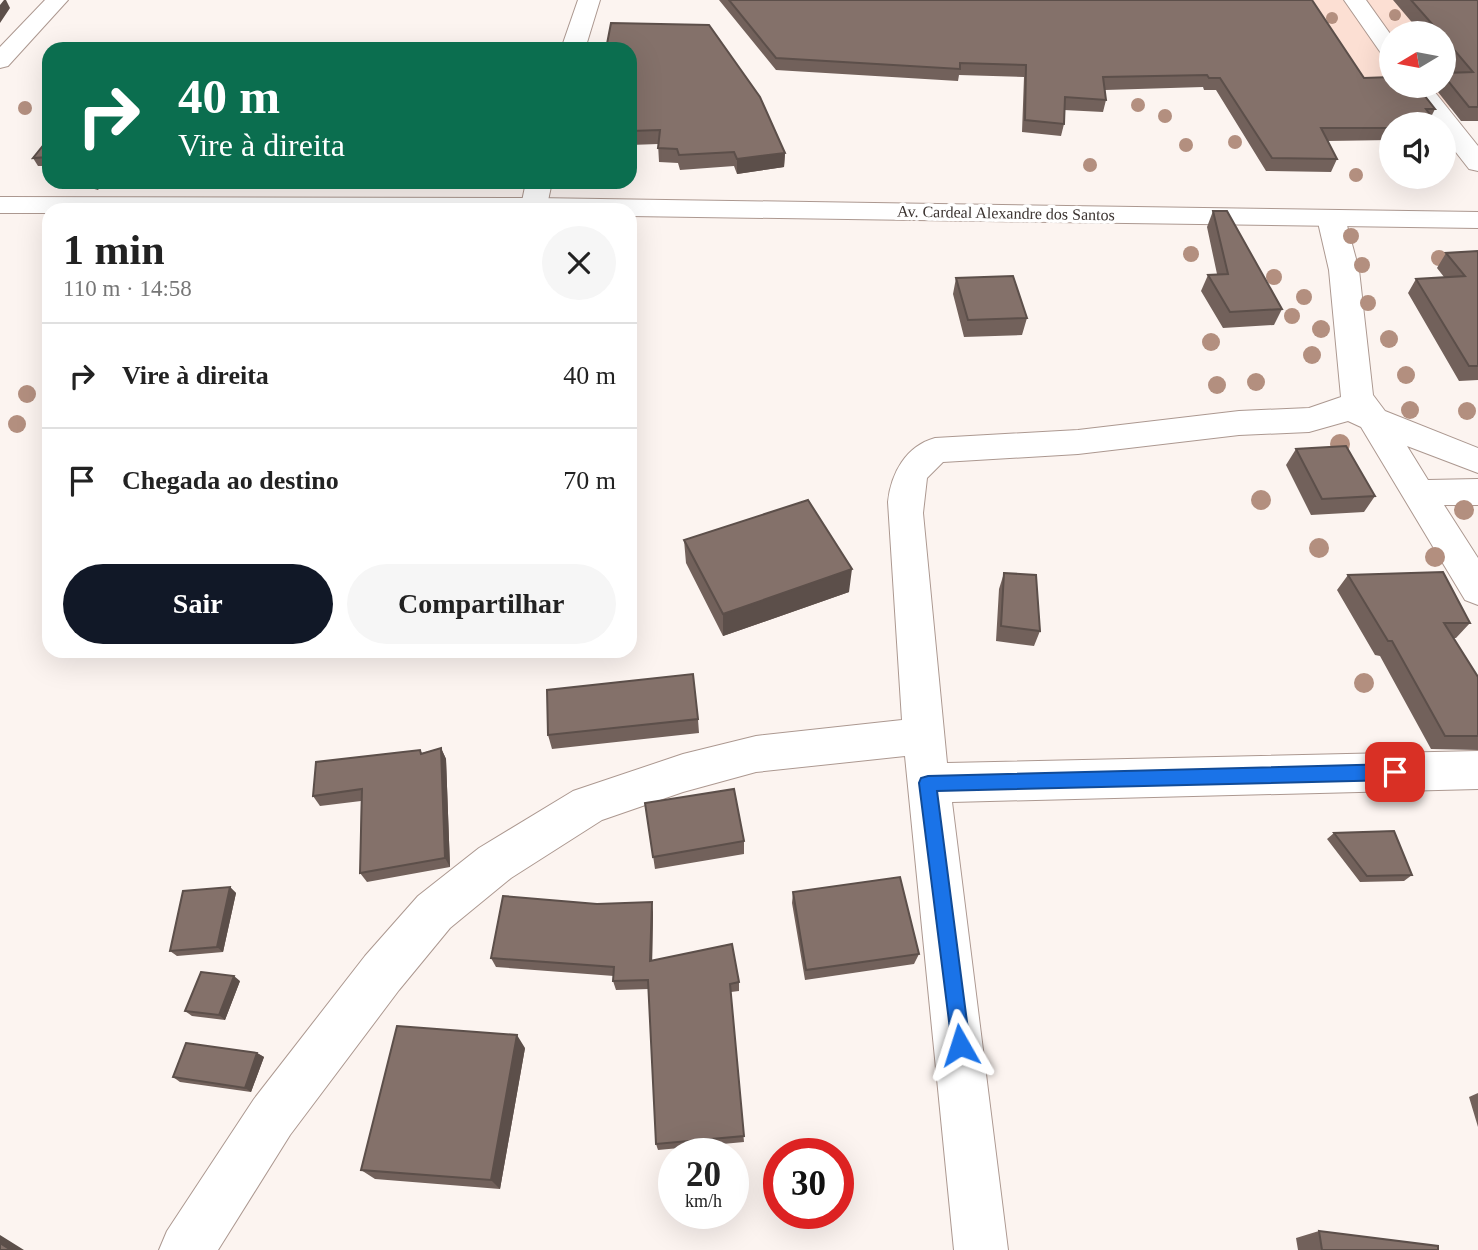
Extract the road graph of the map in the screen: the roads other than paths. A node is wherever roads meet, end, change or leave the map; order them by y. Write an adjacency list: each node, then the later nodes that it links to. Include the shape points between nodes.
1 (57, 0): 6 (street)
2 (589, 0): 5 (street)
3 (1355, 0): 4 (street)
4 (1379, 34)
5 (575, 42)
6 (0, 61)
7 (1427, 98): 8 (street)
8 (1478, 163)
9 (537, 194): 10 (street, Av. Cardeal Alexandre dos Santos); 13 (street, Av. Cardeal Alexandre dos Santos)
10 (98, 203)
11 (42, 204): 12 (street, Av. Cardeal Alexandre dos Santos)
12 (0, 205)
13 (1331, 218): 14 (street, Av. Cardeal Alexandre dos Santos); 15 (street, via 1344,270 1357,397)
14 (1478, 220)
15 (1373, 419): 16 (street); 18 (street); 20 (street, via 1347,407 1309,420 935,450 906,481)
16 (1478, 461)
17 (1478, 492): 18 (street)
18 (1417, 493): 19 (street)
19 (1478, 590)
20 (925, 736): 22 (street); 23 (street, via 756,754 683,773 588,805 495,863 434,912 382,973 272,1117)
21 (1478, 770): 22 (street)
22 (928, 783): 24 (street)
23 (186, 1250)
24 (981, 1250)

